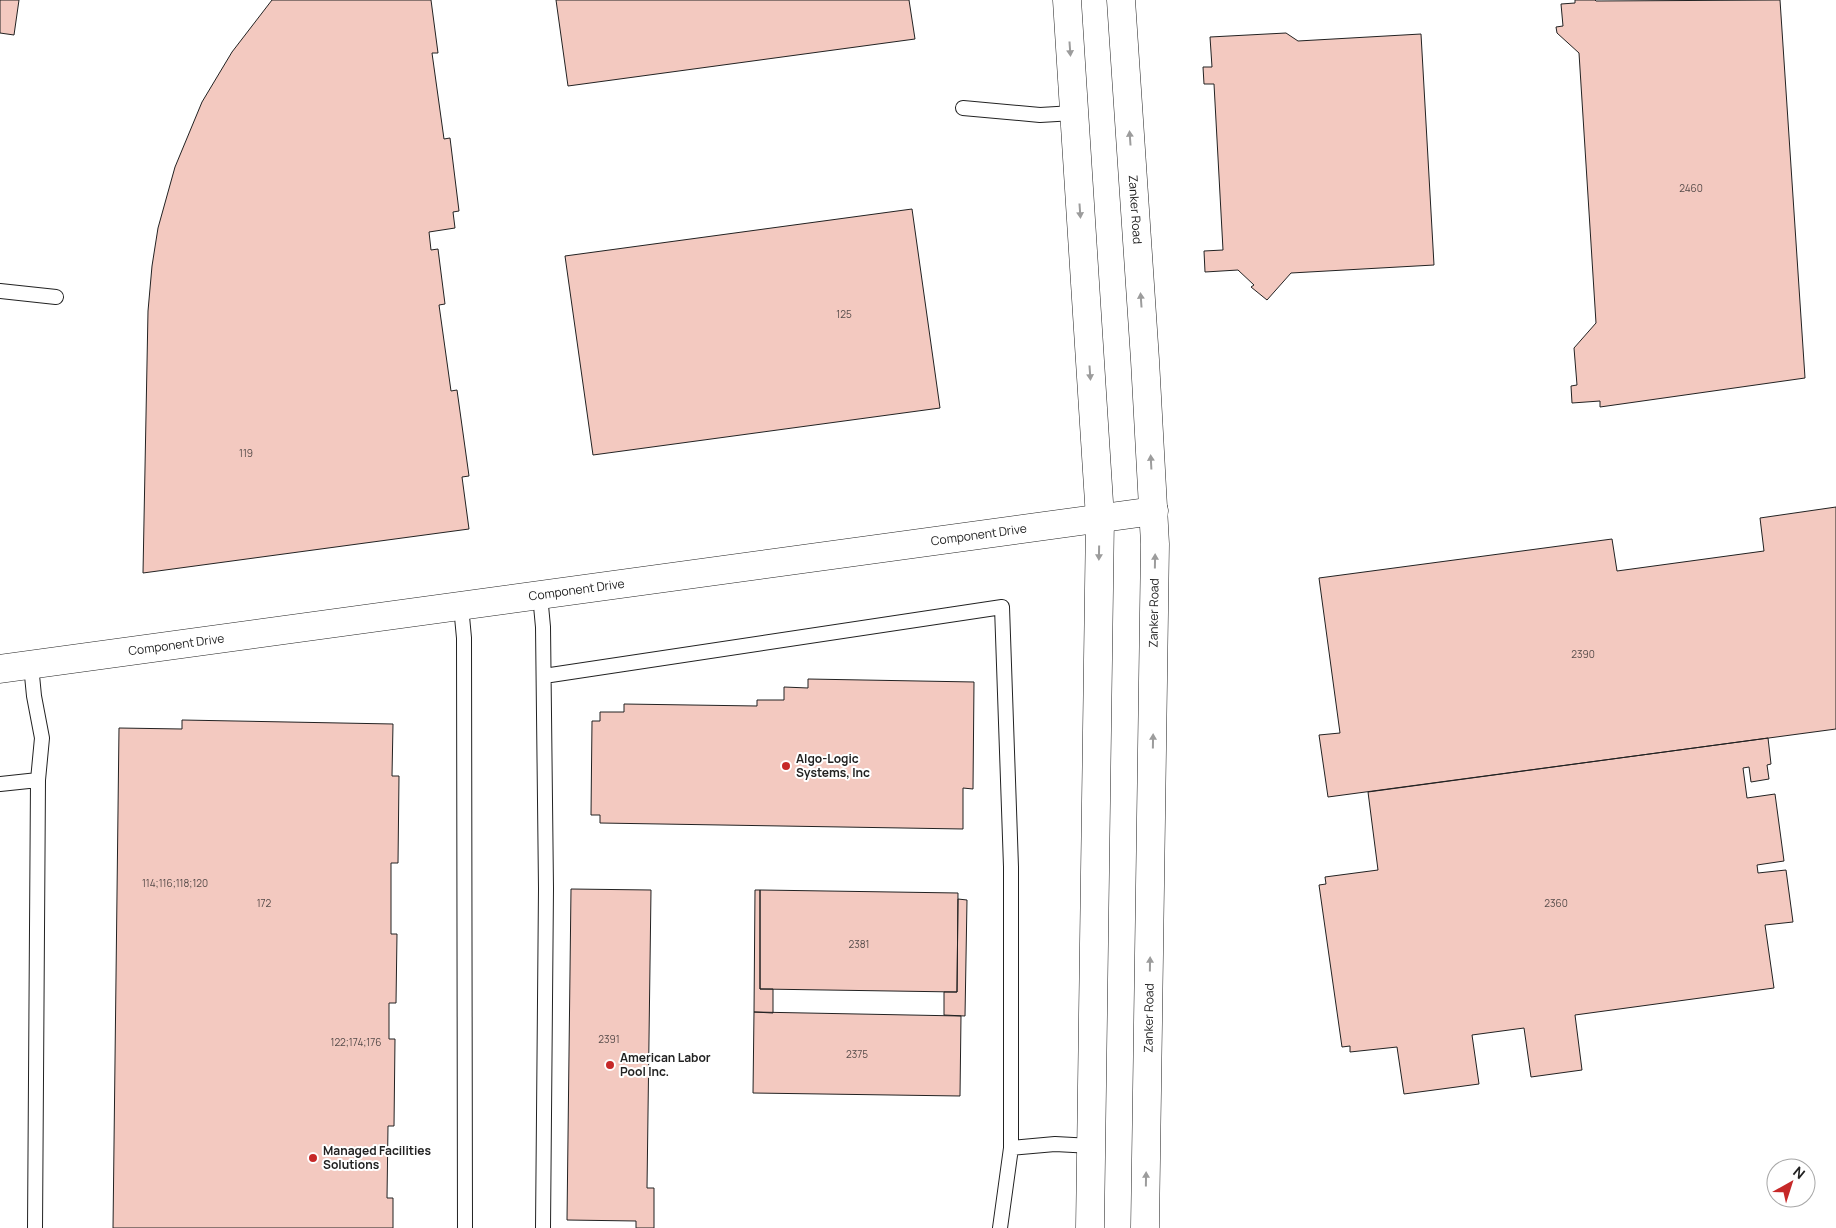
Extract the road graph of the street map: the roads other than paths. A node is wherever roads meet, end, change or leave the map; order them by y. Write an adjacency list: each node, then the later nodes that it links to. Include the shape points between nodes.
1 (1067, 0): 4 (main road, one-way to 4)
2 (1121, 0): 7 (main road, Zanker Road, one-way to 2)
3 (963, 108): 4 (lane, via 1040,115)
4 (1074, 113): 8 (main road, one-way to 8)
5 (0, 291): 6 (lane)
6 (56, 297)
7 (1154, 511): 8 (main road, Component Drive); 23 (main road, Zanker Road, one-way to 7)
8 (1100, 518): 9 (main road, Component Drive); 16 (main road, one-way to 16)
9 (540, 596): 10 (main road, Component Drive); 13 (lane)
10 (461, 606): 11 (main road, Component Drive); 19 (lane, via 464,638)
11 (30, 665): 12 (main road, Component Drive); 14 (lane, via 42,738)
12 (0, 669)
13 (544, 676): 17 (lane, via 1002,607 1011,867); 20 (lane)
14 (38, 780): 15 (lane); 18 (lane)
15 (0, 784)
16 (1092, 1146): 17 (lane, via 1055,1144); 22 (main road)
17 (1011, 1148): 21 (lane)
18 (35, 1228)
19 (465, 1228)
20 (543, 1228)
21 (1000, 1228)
22 (1090, 1228)
23 (1146, 1228)

